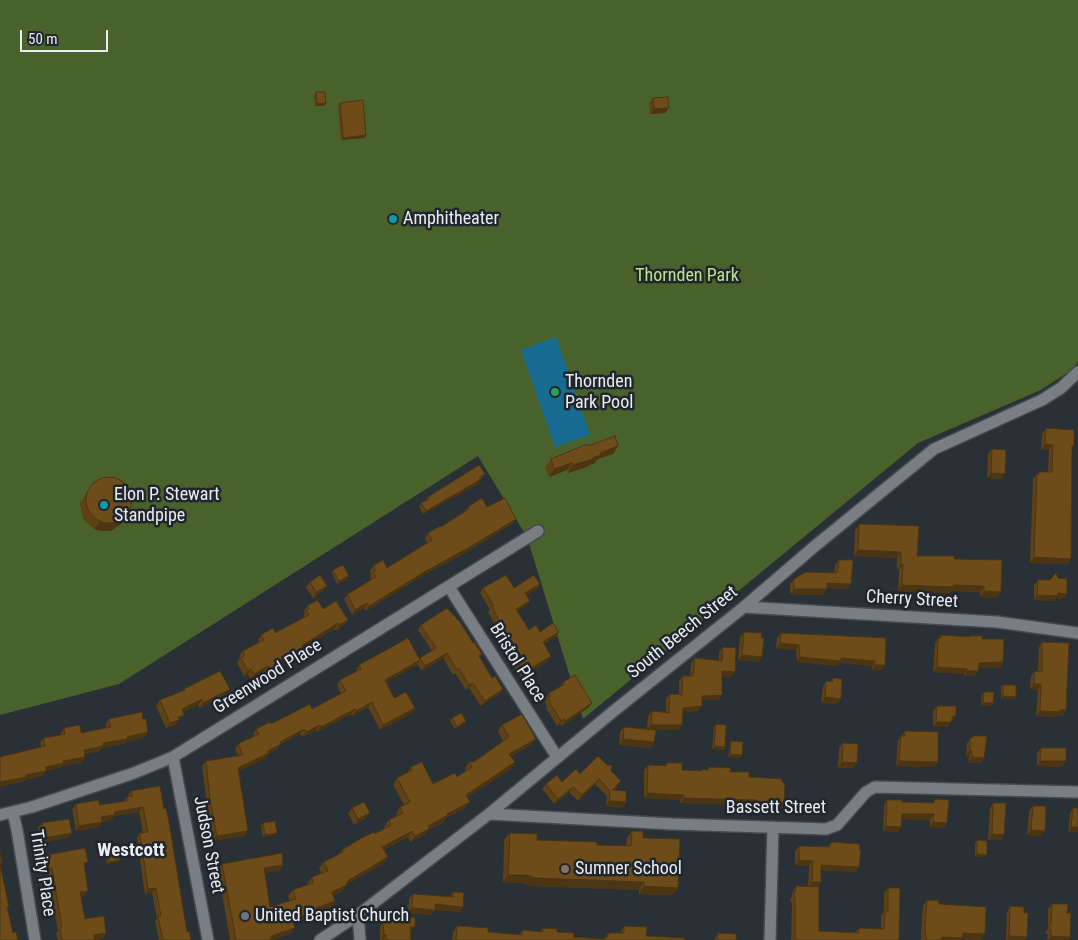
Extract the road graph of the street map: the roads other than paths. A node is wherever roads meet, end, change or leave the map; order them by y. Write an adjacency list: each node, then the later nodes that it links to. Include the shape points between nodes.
1 (1078, 372): 4 (street, South Beech Street, via 1042,400 934,449)
2 (538, 531): 3 (street, Greenwood Place)
3 (449, 587): 6 (street, Greenwood Place); 7 (street, Bristol Place)
4 (744, 607): 5 (street, Cherry Street, via 997,622); 7 (street, South Beech Street)
5 (1078, 633)
6 (173, 757): 9 (street, Greenwood Place); 15 (street, Judson Street)
7 (557, 757): 10 (street, South Beech Street)
8 (1078, 792): 12 (street, Bassett Street, via 875,788 866,792 832,827)
9 (13, 813): 11 (street, Greenwood Place); 14 (street, Trinity Place)
10 (489, 814): 12 (street, Bassett Street); 13 (street, South Beech Street)
11 (0, 815)
12 (773, 827): 18 (street)
13 (358, 915): 16 (street, South Beech Street); 17 (street)
14 (35, 940)
15 (208, 940)
16 (320, 940)
17 (360, 940)
18 (770, 940)

